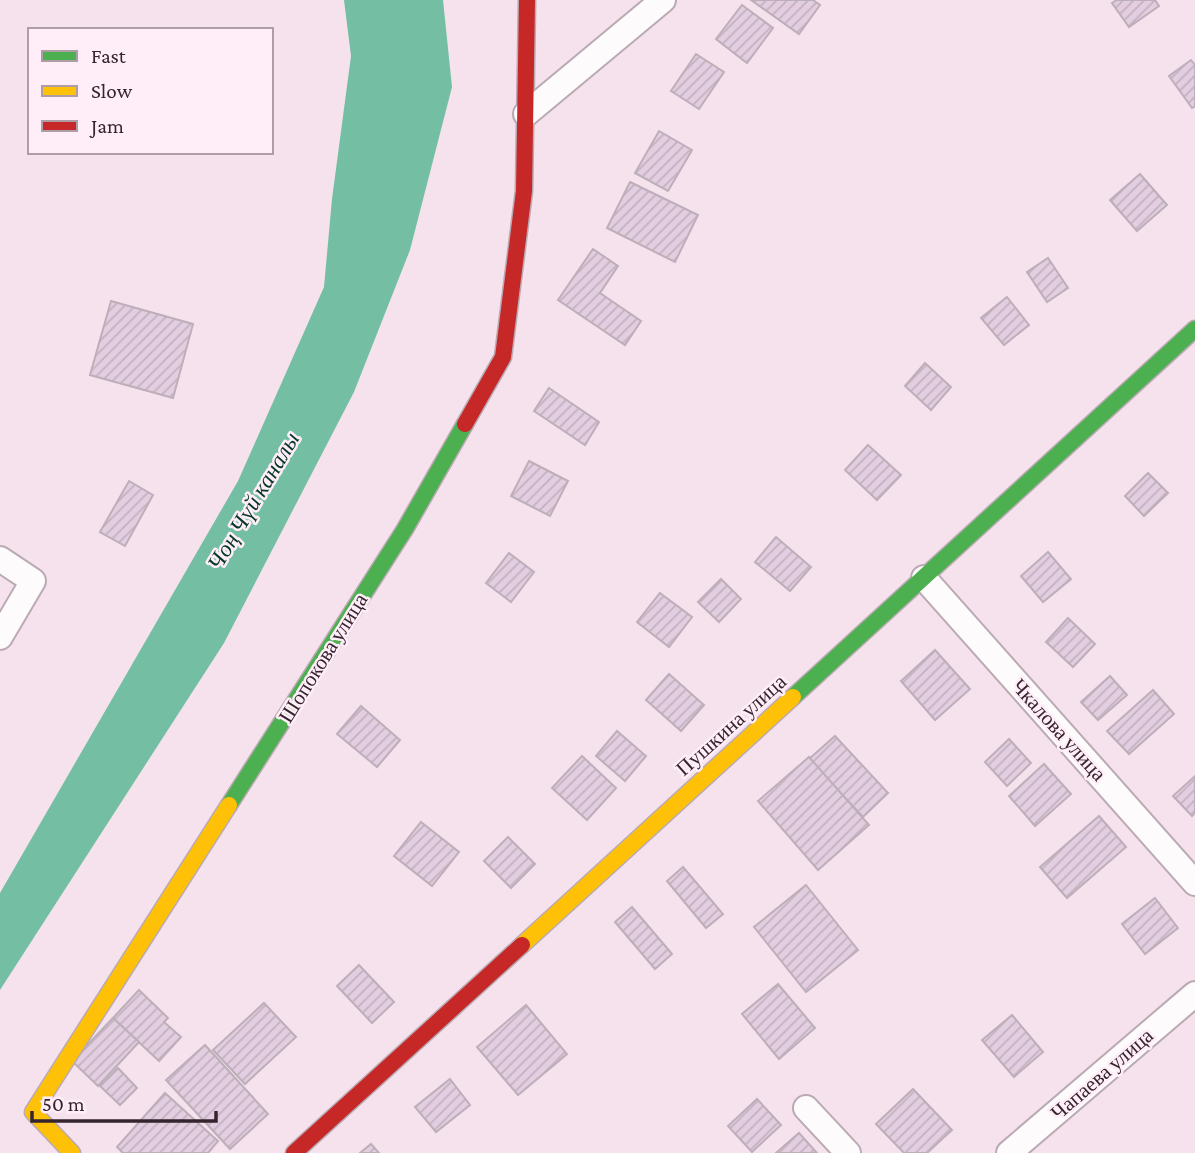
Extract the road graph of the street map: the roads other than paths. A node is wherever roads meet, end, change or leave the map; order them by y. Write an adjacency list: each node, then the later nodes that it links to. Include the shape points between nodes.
1 (527, 0): 3 (street, Шопокова улица)
2 (663, 0): 3 (street)
3 (526, 114): 11 (street, Шопокова улица, via 524,191 503,358 405,529 33,1112)
4 (1195, 329): 6 (street, Пушкина улица)
5 (0, 559): 7 (street, via 33,582)
6 (924, 578): 8 (street, Чкалова улица); 12 (street, Пушкина улица)
7 (0, 637)
8 (1195, 883)
9 (1195, 994): 14 (street, Чапаева улица)
10 (806, 1108): 13 (street)
11 (72, 1153)
12 (295, 1153)
13 (848, 1153)
14 (1009, 1153)

